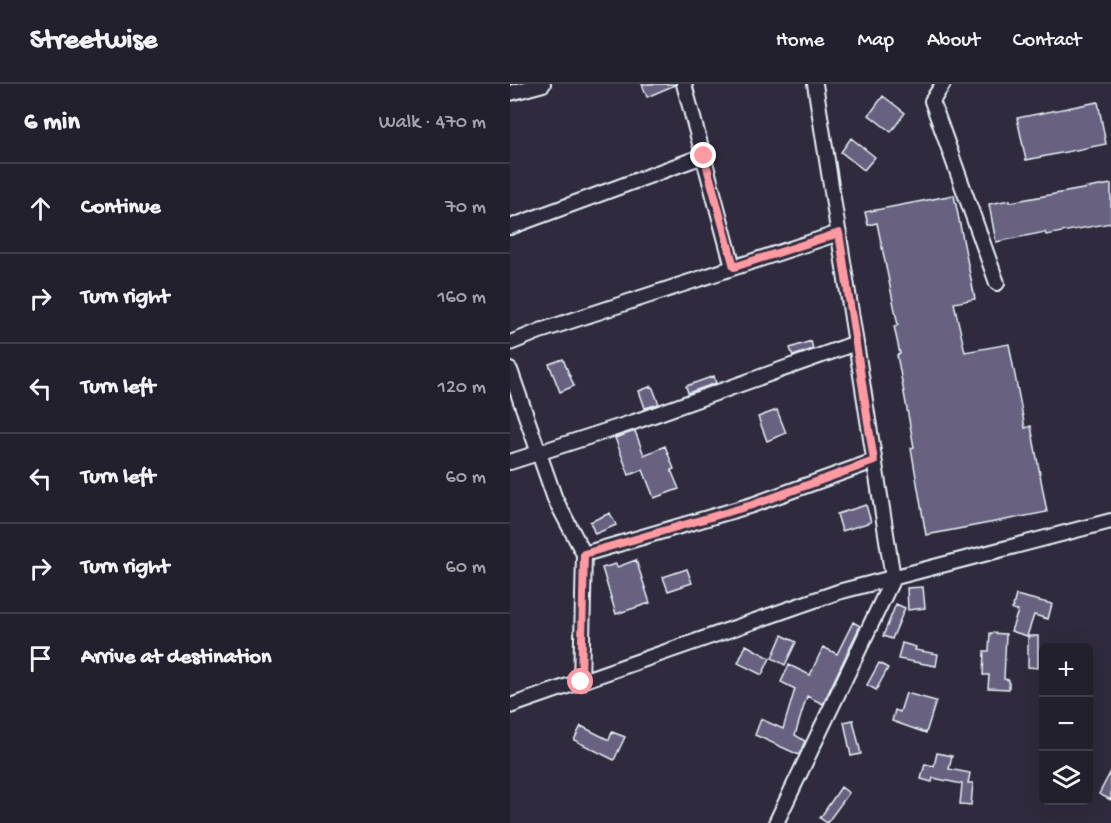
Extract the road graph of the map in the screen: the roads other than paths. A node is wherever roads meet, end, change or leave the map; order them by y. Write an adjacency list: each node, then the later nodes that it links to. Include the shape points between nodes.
1 (543, 84): 5 (street)
2 (684, 84): 6 (street)
3 (815, 84): 8 (street)
4 (943, 84): 10 (street, via 932,101)
5 (510, 93)
6 (704, 156): 7 (street); 9 (street)
7 (510, 227)
8 (839, 233): 9 (street); 12 (street)
9 (734, 267): 11 (street)
10 (998, 283)
11 (510, 343)
12 (856, 343): 14 (street); 15 (street)
13 (510, 370): 14 (street)
14 (539, 452): 16 (street); 18 (street, via 555,499)
15 (874, 461): 18 (street, via 752,505); 19 (street)
16 (510, 462)
17 (1111, 521): 19 (street)
18 (584, 554): 20 (street)
19 (893, 578): 20 (street, via 838,592); 22 (street)
20 (581, 682): 21 (street)
21 (510, 706)
22 (776, 823)

